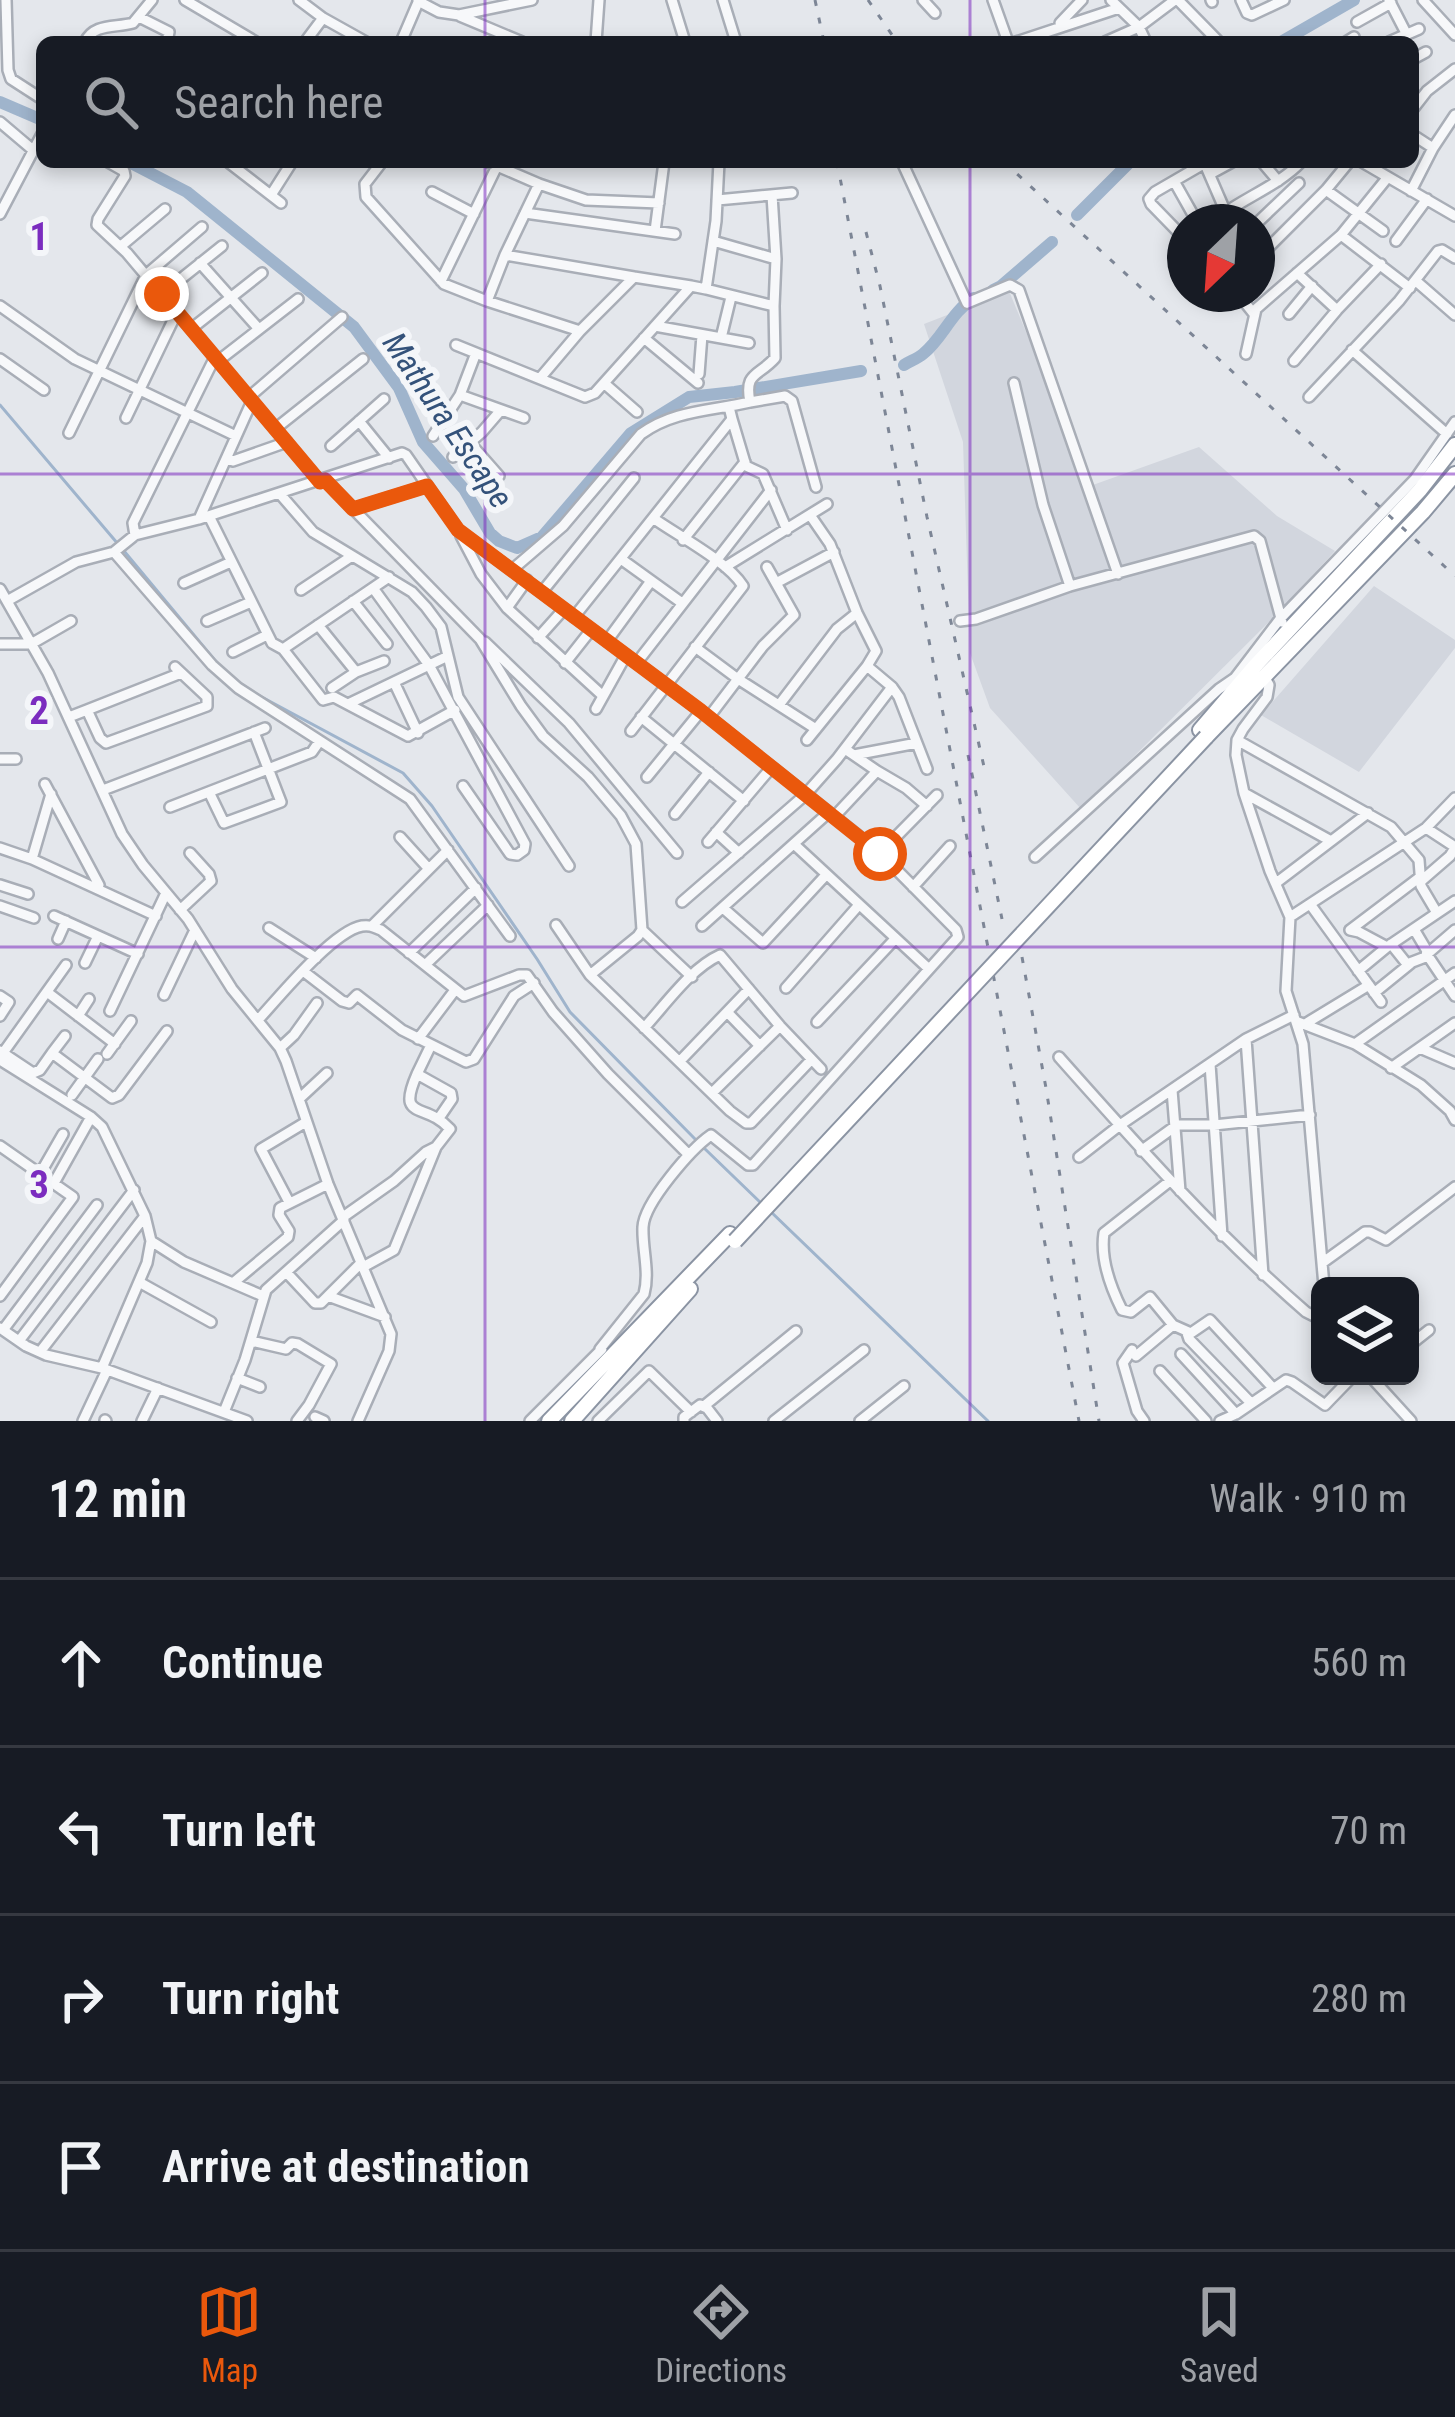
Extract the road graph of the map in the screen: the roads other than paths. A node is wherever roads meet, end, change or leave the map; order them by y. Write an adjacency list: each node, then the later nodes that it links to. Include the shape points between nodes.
1 (152, 0): 22 (street)
2 (185, 0): 32 (street)
3 (299, 0): 23 (street)
4 (532, 0): 20 (street)
5 (599, 0): 37 (street)
6 (672, 0): 38 (street)
7 (723, 0): 39 (street)
8 (923, 0): 19 (street)
9 (994, 0): 40 (street)
10 (1082, 0): 25 (street)
11 (1177, 0): 26 (street); 44 (street)
12 (1241, 0): 16 (street, via 1252,15)
13 (1420, 0): 21 (street); 28 (street)
14 (4, 1): 46 (street)
15 (418, 1): 20 (street); 35 (street)
16 (1280, 1)
17 (1390, 2): 21 (street); 24 (street)
18 (1115, 4): 25 (street); 26 (street)
19 (935, 13)
20 (459, 15): 36 (street)
21 (1399, 15): 29 (street)
22 (140, 17): 30 (street); 31 (street)
23 (323, 18): 33 (street); 34 (street)
24 (1357, 22)
25 (1056, 27): 41 (street)
26 (1139, 27): 42 (street); 43 (street)
27 (1419, 29): 29 (street)
28 (1454, 32)
29 (1406, 33): 45 (street)
30 (88, 36)
31 (168, 36)
32 (246, 36)
33 (310, 36)
34 (355, 36)
35 (403, 36)
36 (508, 36)
37 (596, 36)
38 (683, 36)
39 (734, 36)
40 (1009, 36)
41 (1030, 36)
42 (1119, 36)
43 (1143, 36)
44 (1213, 36)
45 (1401, 36)
46 (3, 37): 50 (street, via 11,79)
47 (1426, 52): 48 (street)
48 (1419, 56)
49 (1455, 69): 51 (street)
50 (36, 95)
51 (1419, 101)
52 (1453, 120): 56 (street)
53 (0, 122): 57 (street)
54 (1419, 139): 56 (street)
55 (36, 145): 57 (street)
56 (1433, 148): 79 (street)
57 (33, 150): 94 (street)
58 (119, 168): 107 (street, via 125,176 98,225)
59 (236, 168): 82 (street)
60 (288, 168): 82 (street)
61 (377, 168): 118 (street, via 365,184 367,197)
62 (491, 168): 95 (street)
63 (501, 168): 77 (street)
64 (663, 168): 86 (street)
65 (719, 168): 84 (street)
66 (905, 168): 213 (street, via 967,302 1010,285 1019,290)
67 (1202, 168): 74 (street)
68 (1207, 168): 89 (street)
69 (1267, 168): 75 (street)
70 (1295, 168): 75 (street)
71 (1344, 168): 78 (street)
72 (1372, 168): 73 (street)
73 (1388, 177): 79 (street); 96 (street)
74 (1174, 181): 88 (street); 98 (street, via 1149,201)
75 (1278, 181): 90 (street)
76 (1299, 183): 91 (street)
77 (539, 184): 86 (street, via 586,200); 93 (street)
78 (1326, 190): 96 (street); 104 (street)
79 (1412, 191): 85 (street)
80 (432, 192): 95 (street)
81 (792, 193): 83 (street)
82 (271, 195): 87 (street)
83 (772, 195): 84 (street); 111 (street)
84 (717, 200): 105 (street)
85 (1427, 200): 97 (street); 106 (street)
86 (659, 202): 100 (street)
87 (281, 203)
88 (1187, 204)
89 (1222, 204)
90 (1246, 204)
91 (1275, 206)
92 (165, 209): 107 (street)
93 (525, 213): 100 (street); 109 (street)
94 (0, 214)
95 (474, 214): 118 (street)
96 (1358, 214): 101 (street); 103 (street)
97 (1455, 217)
98 (1167, 220)
99 (202, 227): 116 (street)
100 (655, 231): 102 (street)
101 (1383, 231)
102 (675, 234)
103 (1341, 235): 113 (street); 115 (street)
104 (1275, 241)
105 (713, 242): 111 (street); 122 (street)
106 (1396, 242)
107 (121, 246): 116 (street)
108 (222, 246): 112 (street)
109 (505, 255): 117 (street); 129 (street)
110 (1455, 258): 119 (street, via 1440,249)
111 (776, 259): 131 (street)
112 (200, 263): 123 (street); 126 (street)
113 (1381, 264): 119 (street); 132 (street)
114 (262, 273): 126 (street)
115 (1298, 273): 121 (street); 124 (street)
116 (146, 275): 123 (street); 154 (street)
117 (634, 277): 120 (street); 141 (street)
118 (441, 280): 129 (street)
119 (1413, 284): 133 (street); 147 (street)
120 (691, 286): 122 (street); 138 (street)
121 (1312, 286): 132 (street); 136 (street)
122 (706, 290): 127 (street)
123 (162, 294): 134 (street)
124 (1275, 294)
125 (1455, 296): 133 (street)
126 (231, 297): 139 (street); 140 (street)
127 (731, 297): 131 (street); 144 (street)
128 (298, 299): 139 (street)
129 (487, 301): 141 (street)
130 (0, 306): 154 (street)
131 (774, 306): 161 (street, via 775,358 749,379)
132 (1336, 310): 153 (street)
133 (1450, 311)
134 (177, 312): 140 (street); 158 (street)
135 (1256, 312): 149 (street)
136 (1289, 314)
137 (342, 317): 163 (street)
138 (655, 326): 142 (street); 143 (street)
139 (260, 328): 151 (street)
140 (191, 329): 151 (street)
141 (580, 331): 155 (street)
142 (702, 335): 143 (street, via 699,379); 144 (street)
143 (644, 338): 156 (street)
144 (721, 338): 145 (street)
145 (749, 343)
146 (456, 345): 148 (street)
147 (1352, 350): 162 (street); 178 (street)
148 (476, 353): 155 (street); 160 (street)
149 (1246, 354)
150 (0, 359): 159 (street)
151 (216, 359): 163 (street); 167 (street)
152 (363, 359): 174 (street)
153 (1294, 361)
154 (98, 370): 158 (street); 175 (street)
155 (541, 377): 156 (street, via 585,397)
156 (604, 383): 168 (street)
157 (1014, 383): 219 (street)
158 (139, 389): 167 (street); 169 (street)
159 (44, 390)
160 (460, 395): 166 (street); 177 (street)
161 (749, 395): 165 (street); 193 (street, via 792,401)
162 (1310, 397)
163 (250, 399): 174 (street); 176 (street)
164 (384, 399): 172 (street)
165 (729, 406): 171 (street); 212 (street, via 682,413 641,434)
166 (501, 410): 170 (street); 181 (street)
167 (187, 412): 176 (street); 203 (street)
168 (637, 412)
169 (126, 418)
170 (524, 418)
171 (732, 419): 187 (street); 200 (street)
172 (358, 421): 182 (street); 185 (street)
173 (1455, 422): 178 (street)
174 (275, 429): 179 (street)
175 (69, 433)
176 (236, 436): 186 (street)
177 (433, 436)
178 (1451, 439): 236 (highway, via 1420,490)
179 (287, 442): 186 (street); 191 (street)
180 (417, 442): 183 (street)
181 (470, 443): 184 (street); 189 (street)
182 (331, 446)
183 (406, 455): 185 (street); 192 (street)
184 (453, 457)
185 (389, 458): 191 (street)
186 (226, 459): 199 (street)
187 (745, 462): 194 (street); 204 (street)
188 (1455, 474): 256 (highway)
189 (499, 476)
190 (634, 478): 223 (street)
191 (322, 481): 195 (street); 197 (street)
192 (427, 486): 197 (street); 201 (street)
193 (816, 487)
194 (771, 490): 202 (street); 210 (street)
195 (280, 494): 199 (street); 207 (street, via 313,532)
196 (827, 504): 198 (street)
197 (353, 509): 240 (street)
198 (810, 515): 202 (street); 206 (street)
199 (204, 518): 203 (street); 209 (street)
200 (653, 518): 204 (street); 208 (street)
201 (458, 530): 212 (street); 228 (street)
202 (787, 530): 210 (street)
203 (132, 536): 205 (street)
204 (683, 540): 210 (street)
205 (116, 550): 224 (street, via 76,562); 279 (street, via 224,677)
206 (833, 552): 218 (street); 230 (street)
207 (352, 556): 214 (street); 222 (street)
208 (621, 560): 216 (street); 231 (street)
209 (231, 562): 217 (street); 226 (street)
210 (720, 564): 227 (street); 245 (street, via 743,586)
211 (767, 567): 218 (street)
212 (513, 569): 215 (street)
213 (1118, 574): 219 (street); 236 (street, via 1254,536)
214 (389, 577): 220 (street); 248 (street, via 420,598)
215 (527, 580): 223 (street); 228 (street)
216 (651, 581): 227 (street); 241 (street)
217 (184, 583)
218 (776, 583): 257 (street, via 794,615)
219 (1070, 586): 234 (street)
220 (373, 588): 225 (street); 253 (street)
221 (0, 589): 224 (street)
222 (301, 590)
223 (542, 592): 229 (street)
224 (7, 601): 243 (street)
225 (353, 601): 235 (street); 244 (street)
226 (251, 602): 233 (street); 238 (street)
227 (682, 603): 250 (street)
228 (506, 608): 239 (street)
229 (564, 609): 231 (street); 239 (street)
230 (857, 613): 254 (street, via 875,648); 264 (street)
231 (574, 617): 237 (street)
232 (71, 621): 243 (street)
233 (207, 621)
234 (960, 621)
235 (318, 625): 246 (street); 255 (street)
236 (1284, 625): 275 (highway); 320 (street)
237 (591, 630): 241 (street); 252 (street)
238 (267, 635): 246 (street); 247 (street)
239 (538, 638): 252 (street)
240 (480, 639): 269 (street); 276 (street)
241 (607, 641): 249 (street)
242 (0, 644): 243 (street)
243 (32, 644): 270 (street)
244 (387, 644)
245 (695, 647): 257 (street); 259 (street)
246 (283, 649): 263 (street, via 322,700)
247 (233, 652)
248 (448, 656): 253 (street); 322 (street, via 458,697)
249 (626, 656): 259 (street); 262 (street)
250 (642, 656)
251 (384, 661): 255 (street)
252 (565, 663): 262 (street)
253 (429, 665): 258 (street); 267 (street)
254 (867, 666): 260 (street); 272 (street)
255 (356, 672): 261 (street)
256 (1264, 676): 275 (highway); 278 (street, via 1267,697)
257 (738, 680): 264 (street); 268 (street)
258 (394, 682): 263 (street); 274 (street)
259 (665, 685): 268 (street); 271 (street)
260 (892, 687): 280 (street); 282 (street)
261 (332, 688)
262 (604, 696): 265 (street)
263 (348, 704): 274 (street, via 404,734)
264 (779, 705): 272 (street)
265 (596, 709)
266 (88, 710): 266 (street, via 106,743 207,706 207,697 178,670); 270 (street)
267 (455, 710): 274 (street); 292 (street)
268 (705, 714): 281 (street); 285 (street)
269 (562, 716): 276 (street); 318 (street)
270 (69, 717): 293 (street)
271 (641, 717): 273 (street); 281 (street)
272 (816, 729): 277 (street)
273 (631, 731)
274 (418, 733)
275 (1203, 734): 454 (highway, bridge)
276 (544, 736): 353 (street, via 632,834)
277 (807, 740)
278 (1237, 740): 295 (street); 302 (street)
279 (320, 742): 287 (street); 315 (street, via 410,799)
280 (917, 743): 282 (street); 286 (street)
281 (675, 745): 289 (street); 291 (street)
282 (850, 752): 288 (street); 296 (street)
283 (16, 758): 284 (street)
284 (1, 759): 290 (street)
285 (771, 768): 296 (street); 299 (street)
286 (927, 769)
287 (269, 770): 293 (street, via 260,730); 294 (street); 294 (street, via 281,802 228,824)
288 (877, 771): 300 (street); 304 (street)
289 (709, 772): 299 (street); 303 (street)
290 (0, 774)
291 (647, 777)
292 (491, 781): 292 (street, via 467,791 517,855 525,844)
293 (103, 790): 331 (street, via 122,834)
294 (209, 792): 301 (street)
295 (1244, 793): 308 (street); 326 (street)
296 (805, 795): 304 (street); 317 (street)
297 (938, 795): 300 (street)
298 (1455, 797): 305 (street)
299 (744, 801): 306 (street)
300 (927, 806): 319 (street)
301 (170, 807)
302 (1368, 813): 308 (street); 310 (street)
303 (675, 814)
304 (831, 815): 311 (street); 319 (street)
305 (1426, 828): 310 (street); 313 (street)
306 (716, 832): 309 (street); 317 (street)
307 (400, 837): 323 (street)
308 (1331, 841): 326 (street)
309 (708, 842)
310 (1405, 843): 325 (street, via 1419,860); 335 (street)
311 (795, 845): 324 (street); 339 (street)
312 (950, 846): 328 (street)
313 (1455, 847): 325 (street)
314 (0, 848): 321 (street)
315 (448, 850): 323 (street); 330 (street)
316 (190, 853): 340 (street, via 211,880)
317 (739, 853): 334 (street)
318 (677, 854)
319 (880, 854): 328 (street)
320 (1035, 857)
321 (32, 859): 329 (street); 329 (street, via 48,789)
322 (569, 866)
323 (429, 868): 348 (street)
324 (826, 875): 338 (street); 339 (street, via 763,943)
325 (1420, 880): 341 (street); 354 (street)
326 (1276, 883): 344 (street)
327 (0, 885): 332 (street)
328 (913, 886): 370 (street, via 958,934)
329 (100, 888): 343 (street)
330 (476, 888): 336 (street); 363 (street)
331 (166, 893): 340 (street); 343 (street)
332 (28, 894)
333 (1455, 901): 341 (street)
334 (682, 902)
335 (1310, 904): 344 (street); 360 (street)
336 (488, 905): 357 (street); 369 (street)
337 (0, 906): 345 (street)
338 (858, 906): 359 (street); 378 (street)
339 (723, 908): 349 (street)
340 (180, 910): 352 (street)
341 (1438, 913): 351 (street)
342 (54, 916): 346 (street)
343 (156, 916): 362 (street)
344 (1290, 917): 392 (street, via 1286,991)
345 (34, 918)
346 (66, 921): 356 (street); 358 (street)
347 (556, 925): 374 (street)
348 (372, 926): 363 (street); 365 (street, via 356,928)
349 (702, 926)
350 (268, 928): 365 (street)
351 (1414, 929): 361 (street); 364 (street)
352 (195, 930): 383 (street); 391 (street)
353 (642, 930): 374 (street); 375 (street)
354 (1350, 930): 360 (street); 361 (street)
355 (1455, 930): 364 (street)
356 (98, 936): 362 (street); 366 (street)
357 (510, 936)
358 (58, 939)
359 (895, 939): 370 (street); 395 (street)
360 (1335, 939): 372 (street)
361 (1389, 946): 367 (street); 372 (street)
362 (138, 953): 388 (street)
363 (409, 953): 369 (street)
364 (1426, 955): 367 (street); 376 (street)
365 (316, 958): 371 (street)
366 (85, 963)
367 (1411, 963): 382 (street)
368 (66, 965): 381 (street)
369 (424, 965): 380 (street)
370 (929, 969): 436 (street, via 753,1165 716,1137)
371 (303, 971): 391 (street); 401 (street, via 346,1003 359,996)
372 (1358, 971): 382 (street)
373 (1455, 973): 376 (street)
374 (590, 975): 398 (street)
375 (692, 977): 379 (street, via 719,955); 398 (street)
376 (1444, 982): 385 (street); 404 (street)
377 (534, 983): 380 (street, via 523,974 470,995); 405 (street, via 514,997 474,1059); 436 (street, via 608,1074)
378 (786, 988)
379 (749, 989): 389 (street); 397 (street)
380 (455, 990): 401 (street)
381 (47, 992): 394 (street); 410 (street)
382 (1375, 994): 392 (street)
383 (164, 995)
384 (0, 996): 390 (street, via 9,1002)
385 (1455, 996)
386 (89, 999): 394 (street)
387 (317, 1003): 407 (street)
388 (110, 1011)
389 (727, 1012): 406 (street); 413 (street)
390 (0, 1016)
391 (258, 1020): 407 (street)
392 (1299, 1020): 402 (street); 404 (street); 427 (street)
393 (131, 1021): 403 (street)
394 (80, 1022): 403 (street)
395 (817, 1022)
396 (1455, 1023): 408 (street)
397 (780, 1026): 406 (street); 412 (street)
398 (644, 1028): 413 (street)
399 (167, 1031): 420 (street, via 116,1097)
400 (65, 1036): 409 (street)
401 (418, 1039): 405 (street)
402 (1246, 1039): 415 (street); 431 (street)
403 (115, 1044): 420 (street)
404 (1354, 1044): 416 (street)
405 (431, 1046): 419 (street)
406 (760, 1046): 422 (street)
407 (280, 1048): 424 (street)
408 (1420, 1048): 414 (street); 416 (street)
409 (52, 1053): 410 (street, via 33,1073); 420 (street)
410 (1, 1055): 428 (street)
411 (1059, 1058): 432 (street)
412 (811, 1060): 417 (street); 425 (street, via 751,1123)
413 (680, 1061): 422 (street)
414 (1455, 1063)
415 (1210, 1064): 421 (street); 434 (street)
416 (1391, 1068): 426 (street)
417 (821, 1070)
418 (327, 1073): 424 (street)
419 (417, 1074): 429 (street, via 407,1100); 429 (street, via 451,1093)
420 (84, 1078): 423 (street)
421 (1172, 1090): 432 (street); 433 (street)
422 (712, 1093): 425 (street)
423 (72, 1095)
424 (299, 1099): 430 (street)
425 (730, 1112): 436 (street)
426 (1453, 1114)
427 (1310, 1115): 431 (street); 456 (street)
428 (92, 1117): 444 (street); 447 (street)
429 (439, 1118): 437 (street, via 450,1129)
430 (306, 1122): 445 (street); 449 (street, via 261,1149)
431 (1252, 1122): 434 (street); 459 (street)
432 (1120, 1125): 439 (street); 440 (street)
433 (1177, 1125): 434 (street); 439 (street); 448 (street)
434 (1214, 1125): 453 (street)
435 (63, 1134): 442 (street)
436 (700, 1144): 478 (street, via 644,1218 644,1294)
437 (436, 1147): 452 (street); 457 (street, via 398,1243)
438 (4, 1149): 441 (street); 442 (street)
439 (1142, 1151): 443 (street)
440 (1079, 1157)
441 (0, 1162)
442 (40, 1174): 444 (street)
443 (1170, 1181): 448 (street); 469 (street, via 1102,1240 1122,1310 1150,1298)
444 (55, 1183): 463 (street, via 72,1201)
445 (328, 1184): 449 (street); 452 (street)
446 (1455, 1188): 456 (street, via 1386,1240 1365,1232)
447 (134, 1190): 451 (street); 475 (street)
448 (1180, 1191): 453 (street)
449 (289, 1202): 462 (street, via 279,1211 287,1237)
450 (98, 1205): 470 (street)
451 (146, 1216): 455 (street); 480 (street)
452 (343, 1218): 457 (street); 458 (street)
453 (1222, 1235): 459 (street)
454 (732, 1238): 477 (highway); 504 (highway)
455 (151, 1241): 461 (street); 462 (street)
456 (1322, 1262): 460 (street)
457 (362, 1265): 465 (street); 467 (street)
458 (286, 1272): 464 (street); 465 (street, via 315,1303)
459 (1263, 1275): 466 (street)
460 (1323, 1277)
461 (139, 1282): 468 (street); 482 (street)
462 (233, 1283): 464 (street)
463 (0, 1296)
464 (262, 1296): 476 (street)
465 (328, 1296): 467 (street)
466 (1311, 1314)
467 (385, 1317): 501 (street, via 391,1343)
468 (211, 1322)
469 (1173, 1325): 473 (street); 508 (street, via 1124,1364)
470 (1, 1329): 475 (street)
471 (1429, 1330): 474 (street)
472 (796, 1331): 492 (street)
473 (1187, 1333): 490 (street, via 1211,1321); 491 (street)
474 (1419, 1338)
475 (19, 1341): 480 (street)
476 (251, 1341): 484 (street); 500 (street, via 298,1343 331,1364)
477 (626, 1342): 478 (street); 503 (highway)
478 (600, 1349): 502 (street)
479 (864, 1350): 507 (street)
480 (40, 1352): 482 (street)
481 (1181, 1354): 494 (street)
482 (104, 1369): 489 (street); 497 (street)
483 (1160, 1371): 509 (street)
484 (237, 1378): 488 (street); 493 (street)
485 (1344, 1385): 490 (street, via 1325,1405 1290,1380)
486 (1379, 1385): 511 (street)
487 (904, 1386): 496 (street)
488 (260, 1387)
489 (158, 1388): 493 (street); 498 (street)
490 (1273, 1388): 491 (street)
491 (1251, 1403): 494 (street)
492 (704, 1406): 495 (street); 506 (street)
493 (218, 1414): 499 (street)
494 (1236, 1414): 510 (street)
495 (687, 1417): 505 (street, via 649,1371)
496 (863, 1420)
497 (83, 1421)
498 (142, 1421)
499 (248, 1421)
500 (297, 1421)
501 (358, 1421)
502 (530, 1421)
503 (549, 1421)
504 (572, 1421)
505 (598, 1421)
506 (718, 1421)
507 (774, 1421)
508 (1144, 1421)
509 (1205, 1421)
510 (1222, 1421)
511 (1412, 1421)

